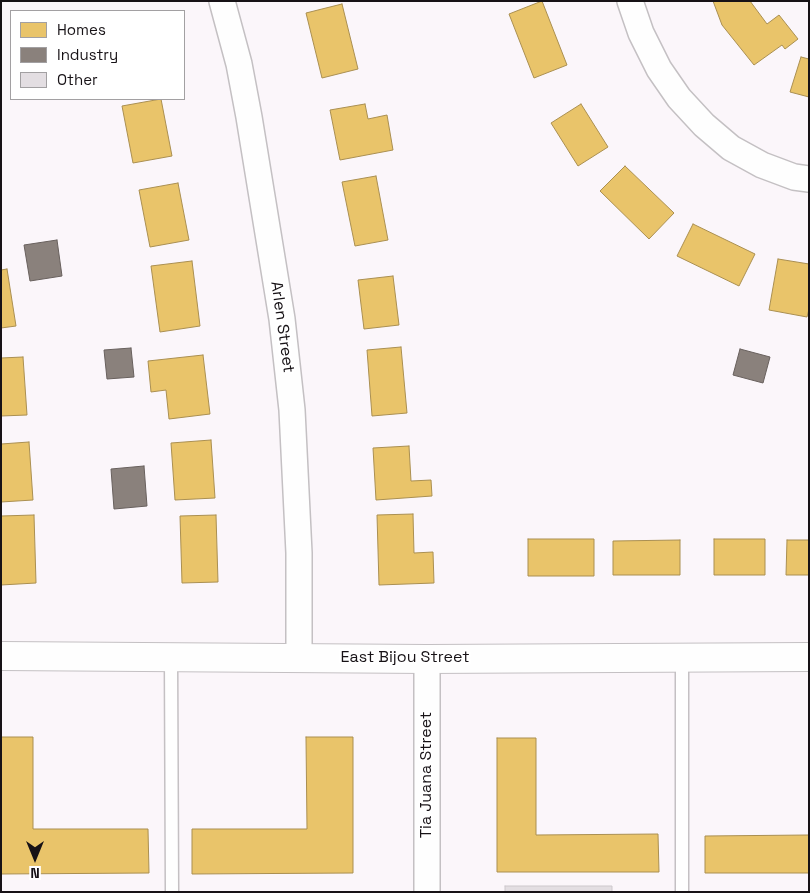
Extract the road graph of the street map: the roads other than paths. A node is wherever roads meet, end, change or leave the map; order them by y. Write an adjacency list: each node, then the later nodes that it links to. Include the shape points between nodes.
1 (222, 1): 6 (street, Arlen Street, via 243,82 282,319 292,410 299,553)
2 (630, 1): 3 (street, via 659,69 704,126 731,148 762,165)
3 (809, 179)
4 (1, 656): 5 (street, East Bijou Street)
5 (172, 657): 6 (street, East Bijou Street); 10 (lane)
6 (299, 657): 8 (street, East Bijou Street)
7 (809, 657): 9 (street, East Bijou Street)
8 (428, 658): 9 (street, East Bijou Street); 11 (street, Tia Juana Street)
9 (682, 658): 12 (lane)
10 (172, 892)
11 (427, 892)
12 (682, 892)

